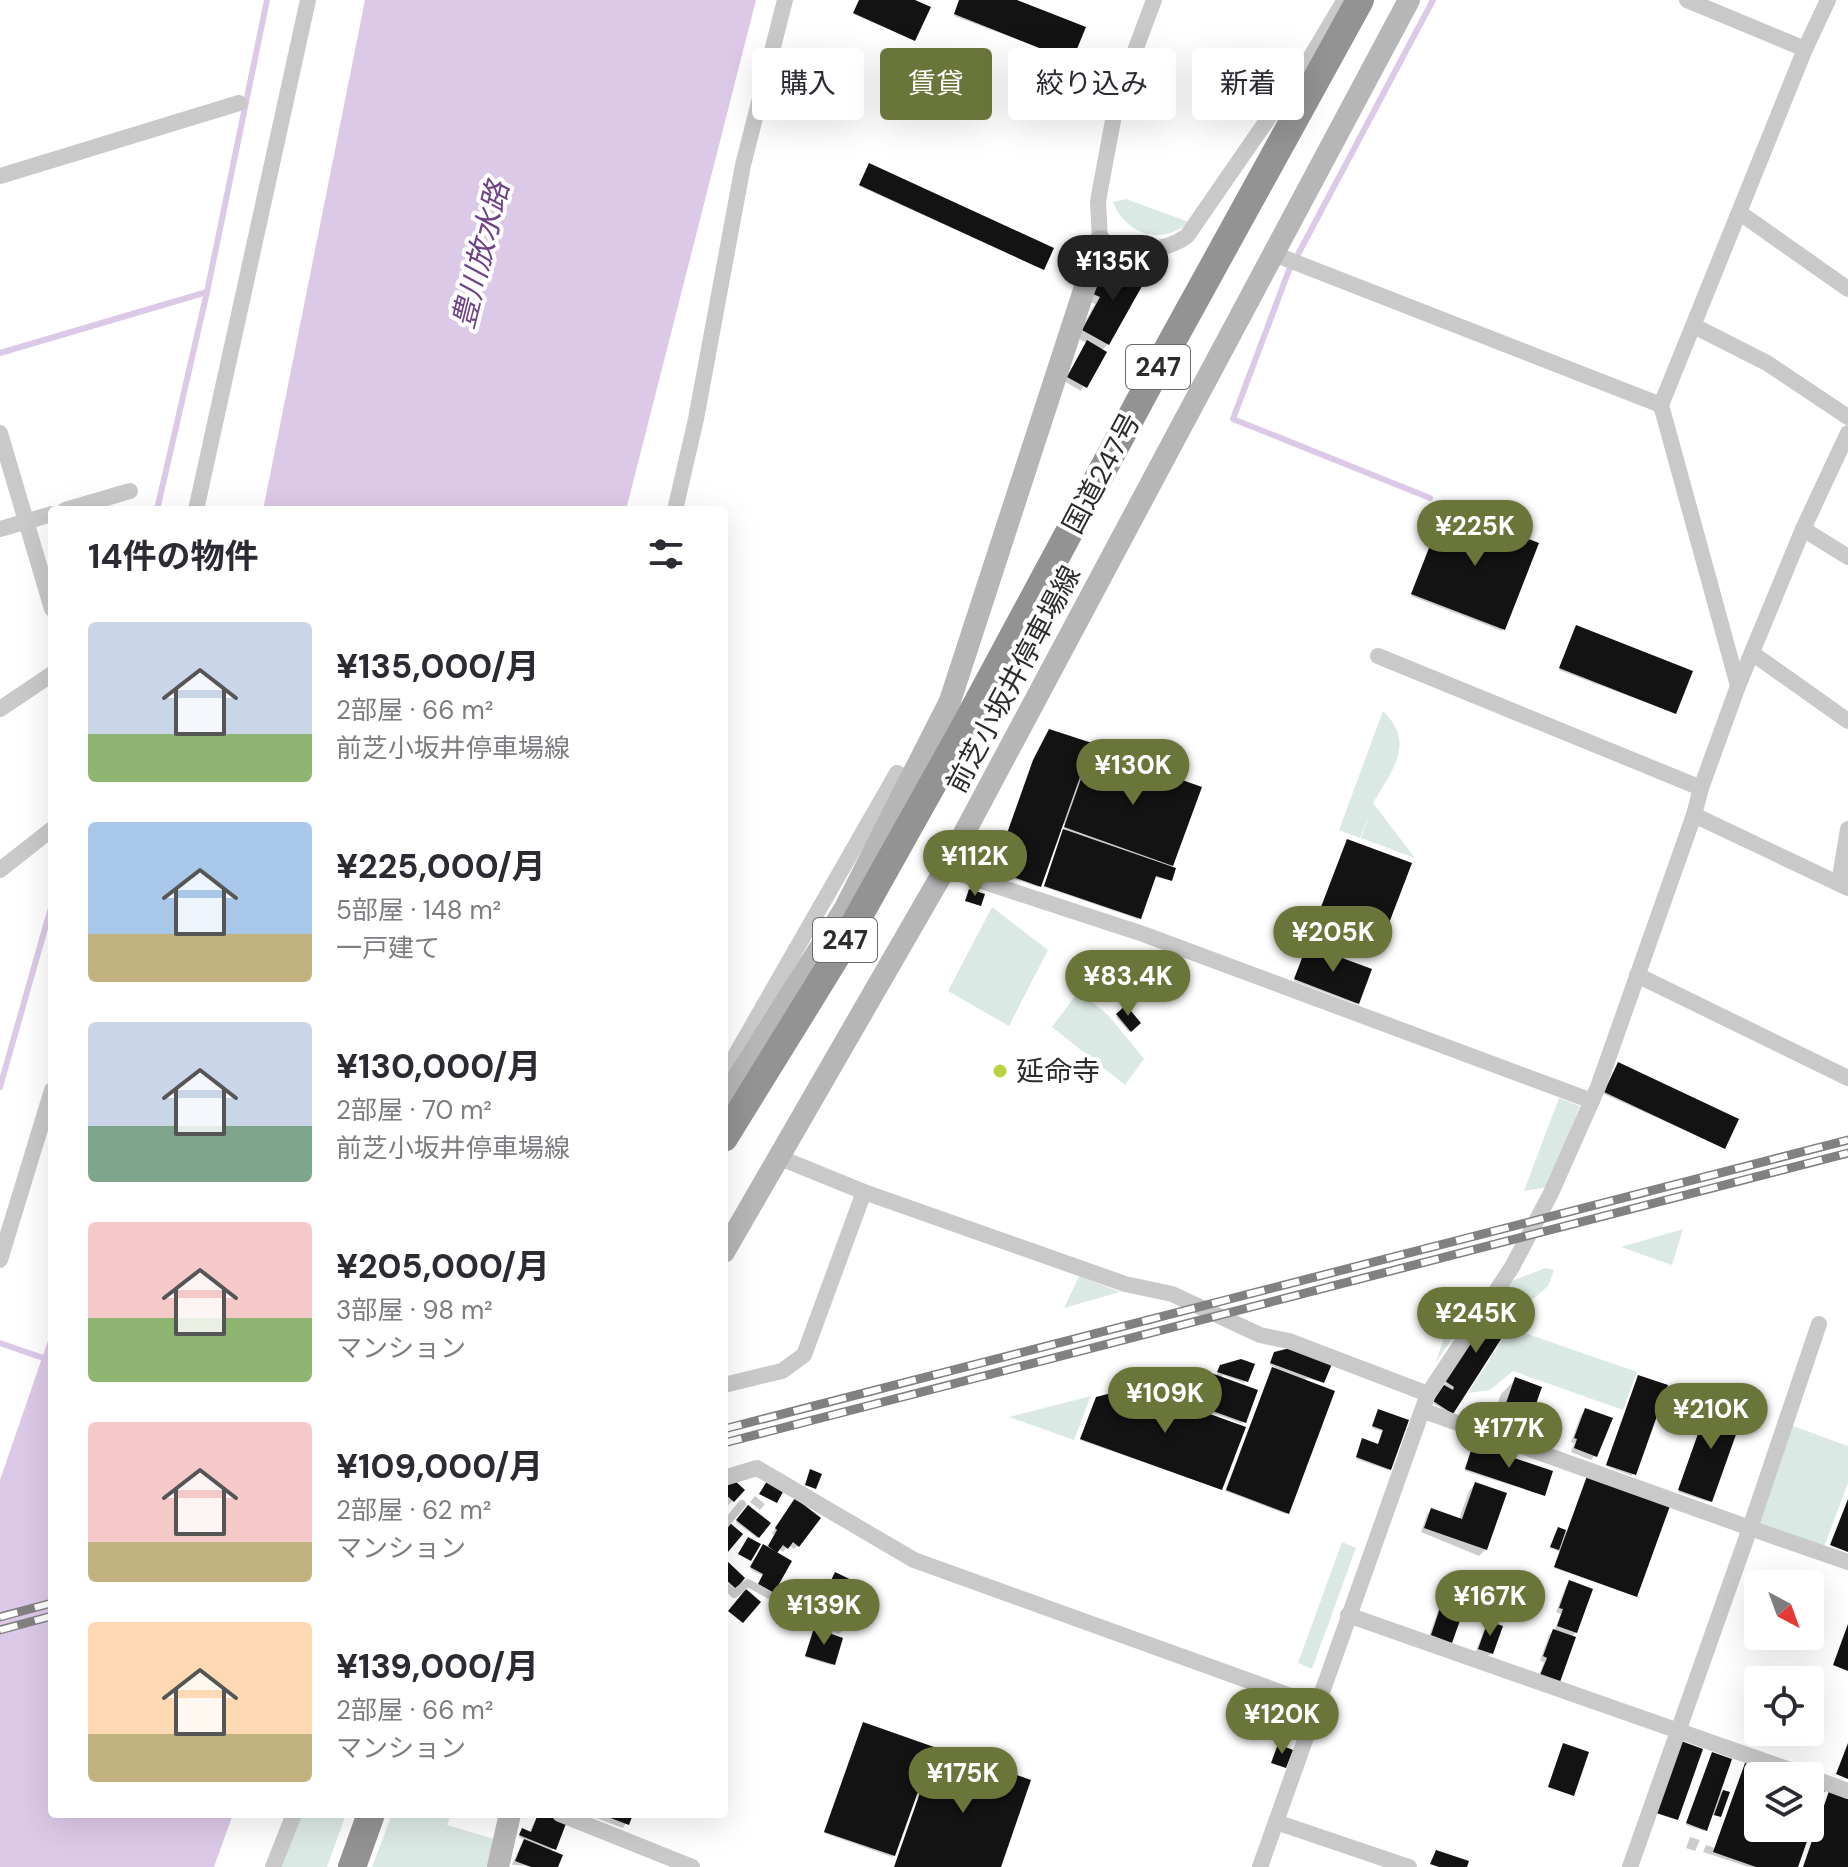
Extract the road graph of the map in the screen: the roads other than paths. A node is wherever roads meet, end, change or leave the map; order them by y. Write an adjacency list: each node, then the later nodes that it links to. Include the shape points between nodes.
1 (308, 0): 23 (street)
2 (785, 0): 24 (street, via 743,165)
3 (1154, 0): 13 (street, via 1117,99 1098,201)
4 (1345, 0): 13 (street, via 1187,236 1159,250)
5 (1360, 0): 51 (highway, 国道247号 / 247, via 959,737 837,955)
6 (1409, 0): 14 (main road, 前芝小坂井停車場線)
7 (1687, 0): 9 (street)
8 (1828, 0): 9 (street)
9 (1805, 49): 12 (street)
10 (239, 103): 11 (street)
11 (0, 176)
12 (1740, 213): 15 (street); 16 (street)
13 (1100, 241): 37 (main road, 前芝小坂井停車場線, via 950,701)
14 (1274, 254): 17 (street); 42 (main road, 前芝小坂井停車場線)
15 (1848, 289)
16 (1694, 326): 17 (street); 18 (street, via 1767,363)
17 (1661, 405): 34 (street)
18 (1848, 417)
19 (0, 433): 26 (street)
20 (1848, 433): 28 (street)
21 (130, 491): 22 (street)
22 (79, 506)
23 (197, 506)
24 (676, 506)
25 (48, 515): 26 (street)
26 (27, 521): 27 (street); 30 (street)
27 (0, 529)
28 (1803, 529): 29 (street); 31 (street)
29 (1848, 557)
30 (48, 595)
31 (1752, 653): 34 (street); 36 (street)
32 (1378, 656): 38 (street)
33 (48, 677): 35 (street)
34 (1738, 686): 38 (street)
35 (0, 709)
36 (1848, 721)
37 (911, 781): 46 (street, via 897,773); 48 (main road, 前芝小坂井停車場線, via 845,908)
38 (1701, 788): 39 (street)
39 (1694, 815): 44 (street); 45 (street)
40 (1848, 829): 44 (street)
41 (48, 832): 43 (street)
42 (945, 869): 49 (street, via 1143,934); 52 (main road, 前芝小坂井停車場線)
43 (0, 870)
44 (1844, 886)
45 (1637, 975): 47 (street); 49 (street)
46 (728, 1068)
47 (1848, 1078)
48 (728, 1094)
49 (1592, 1101): 58 (street, via 1512,1267)
50 (48, 1103): 55 (street)
51 (728, 1132)
52 (778, 1157): 53 (street); 54 (main road, 前芝小坂井停車場線)
53 (864, 1192): 57 (street, via 804,1355 782,1371); 58 (street, via 1125,1284 1172,1294 1260,1335)
54 (728, 1245)
55 (0, 1260)
56 (1819, 1324): 63 (street)
57 (728, 1384)
58 (1428, 1394): 59 (street)
59 (1424, 1411): 63 (street); 66 (street)
60 (728, 1477): 68 (street, via 757,1468 914,1560)
61 (742, 1504): 62 (lane)
62 (728, 1521)
63 (1750, 1528): 64 (street); 69 (street)
64 (1848, 1562)
65 (728, 1588): 67 (lane, via 734,1594 748,1583)
66 (1348, 1615): 68 (street); 69 (street)
67 (815, 1620)
68 (1316, 1705): 77 (street)
69 (1678, 1730): 70 (street); 84 (street)
70 (1767, 1762)
71 (1824, 1783): 72 (street)
72 (1848, 1791)
73 (292, 1818): 78 (street)
74 (370, 1818): 79 (highway)
75 (509, 1818): 80 (main road)
76 (570, 1818): 81 (street)
77 (1276, 1822): 82 (street); 83 (street)
78 (273, 1867)
79 (352, 1867)
80 (498, 1867)
81 (692, 1867)
82 (1260, 1867)
83 (1409, 1867)
84 (1630, 1867)

